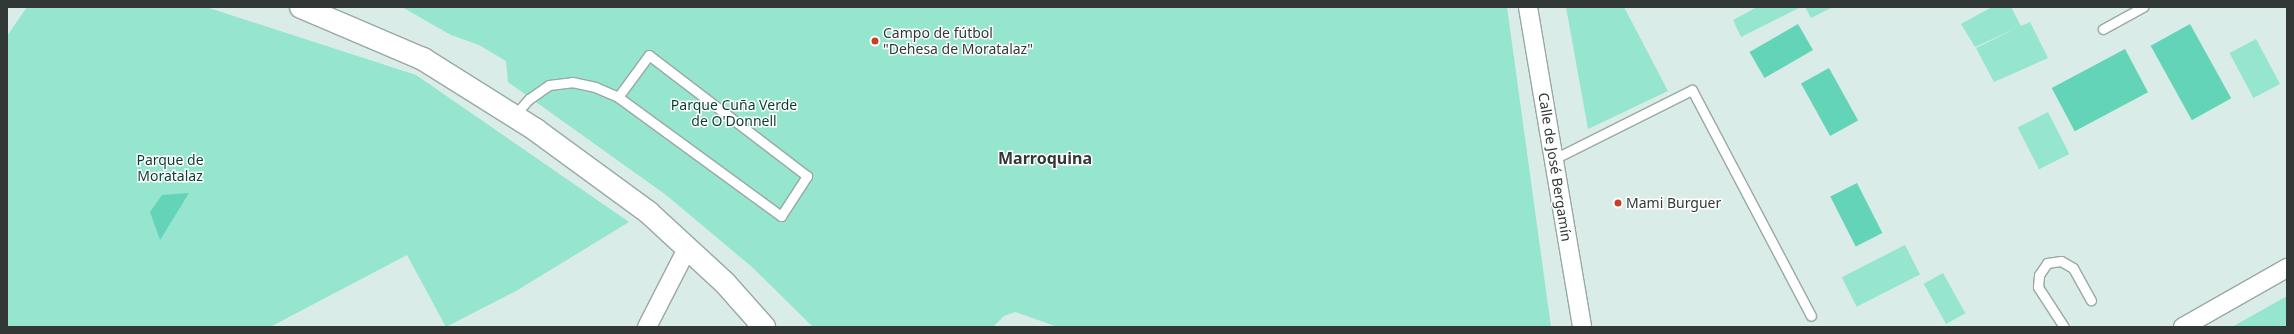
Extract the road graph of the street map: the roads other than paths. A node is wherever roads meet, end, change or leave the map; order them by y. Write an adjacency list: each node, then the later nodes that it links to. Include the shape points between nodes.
1 (301, 7): 6 (street, via 423,59)
2 (1528, 7): 7 (street, Calle de José Bergamín)
3 (2143, 7): 4 (lane)
4 (2103, 29)
5 (618, 97): 5 (lane, via 781,216 807,176 649,55); 6 (lane, via 595,87 572,82 549,85 529,99)
6 (514, 116): 8 (street, via 648,212)
7 (1554, 159): 11 (lane, via 1692,90); 14 (street, Calle de José Bergamín)
8 (688, 247): 12 (street); 13 (street, via 725,282)
9 (2287, 268): 16 (street)
10 (2091, 300): 15 (lane, via 2073,268 2061,260 2047,263 2038,275 2038,287)
11 (1811, 316)
12 (647, 327)
13 (764, 327)
14 (1582, 327)
15 (2064, 327)
16 (2183, 327)

